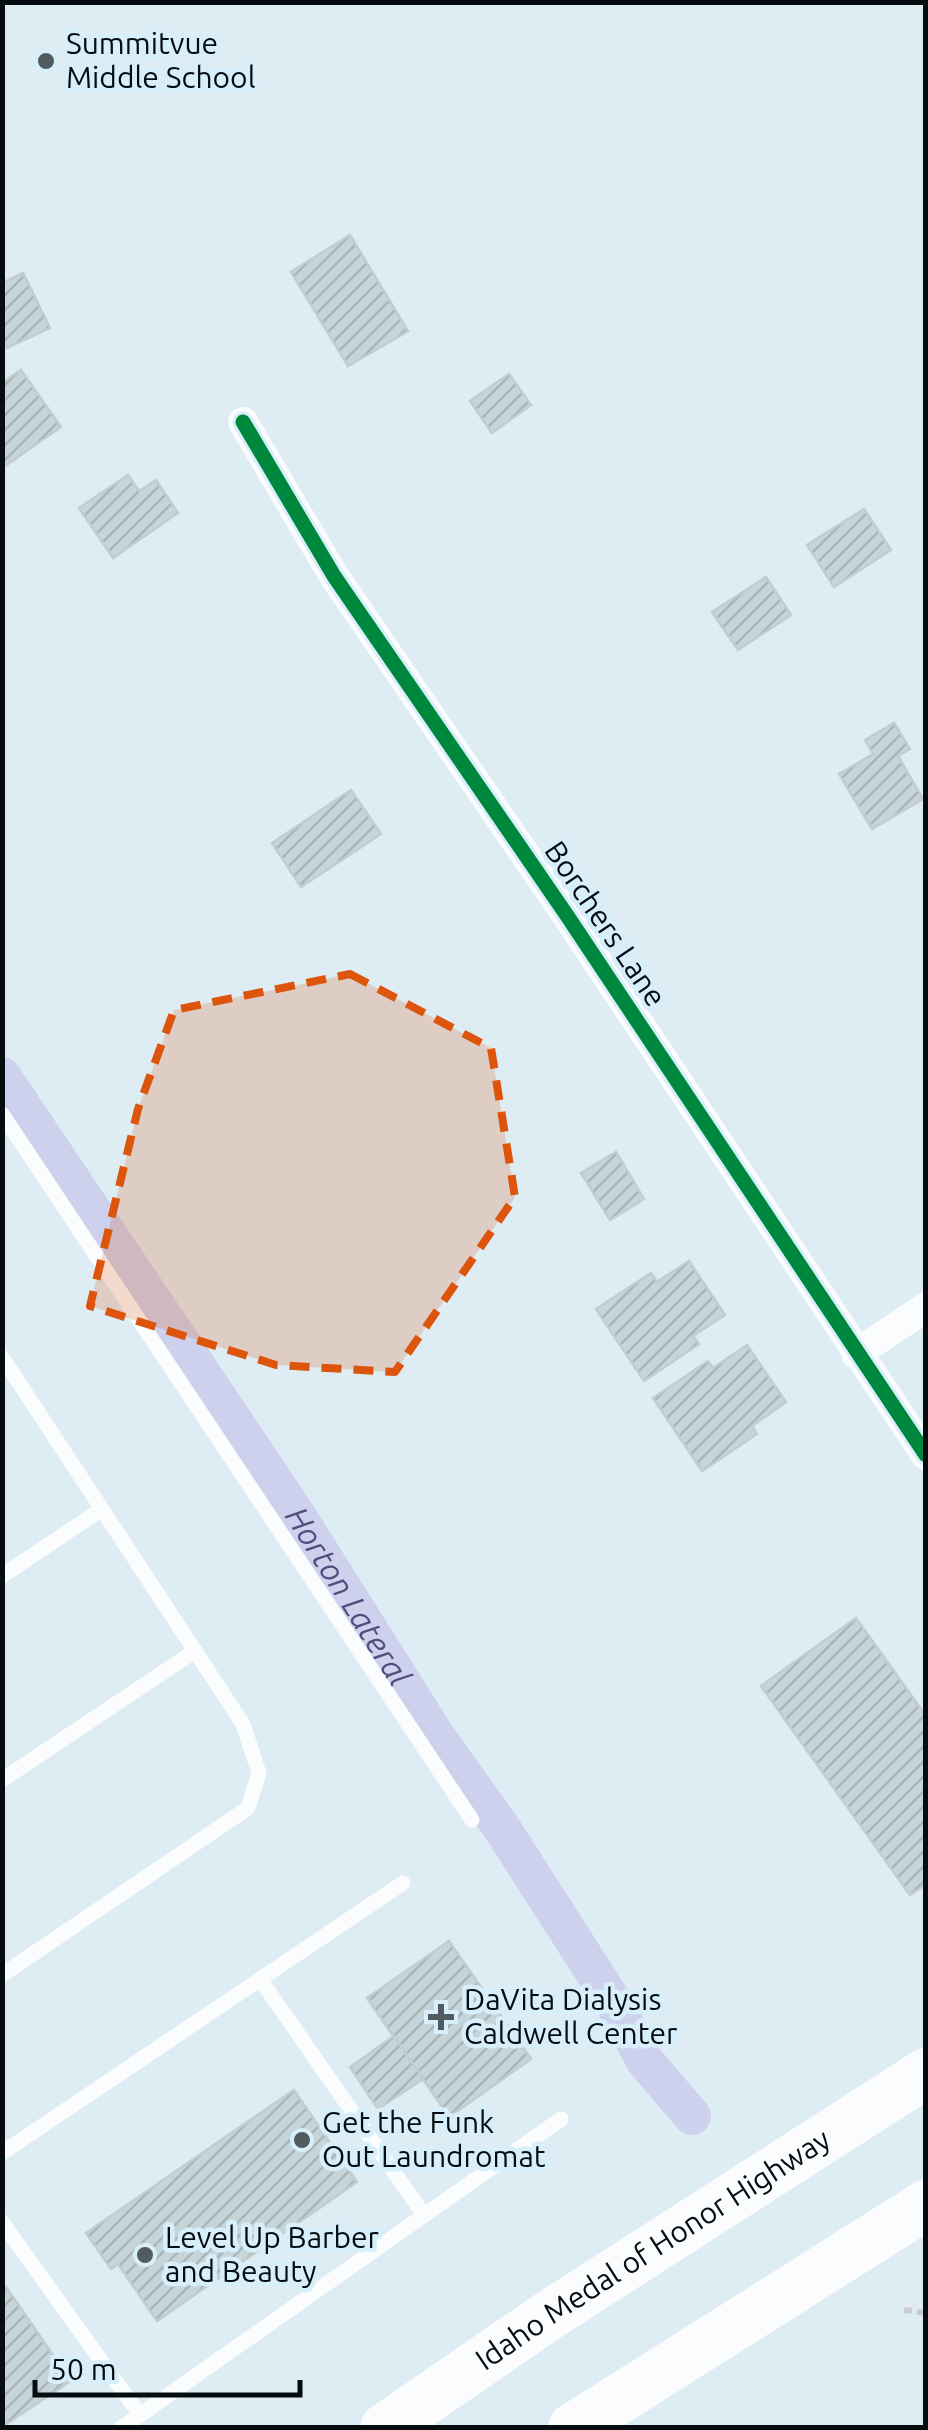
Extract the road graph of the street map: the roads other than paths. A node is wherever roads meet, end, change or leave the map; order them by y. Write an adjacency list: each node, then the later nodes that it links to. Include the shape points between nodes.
1 (243, 422): 4 (street, Borchers Lane, via 334,576)
2 (2, 1114): 11 (lane)
3 (926, 1307): 4 (street)
4 (856, 1354): 6 (street, Borchers Lane)
5 (2, 1357): 7 (lane)
6 (926, 1455)
7 (102, 1509): 8 (lane); 9 (lane)
8 (2, 1576)
9 (195, 1651): 10 (lane); 13 (lane, via 243,1724 259,1773 248,1808)
10 (2, 1780)
11 (472, 1820)
12 (403, 1883): 14 (lane)
13 (2, 1975)
14 (260, 1979): 17 (lane); 19 (lane)
15 (926, 2074): 23 (main road, Idaho Medal of Honor Highway)
16 (560, 2119): 19 (lane)
17 (2, 2154)
18 (926, 2205): 24 (main road)
19 (424, 2214): 21 (lane)
20 (2, 2222): 21 (lane)
21 (140, 2414): 22 (lane)
22 (121, 2428)
23 (385, 2428)
24 (573, 2428)

